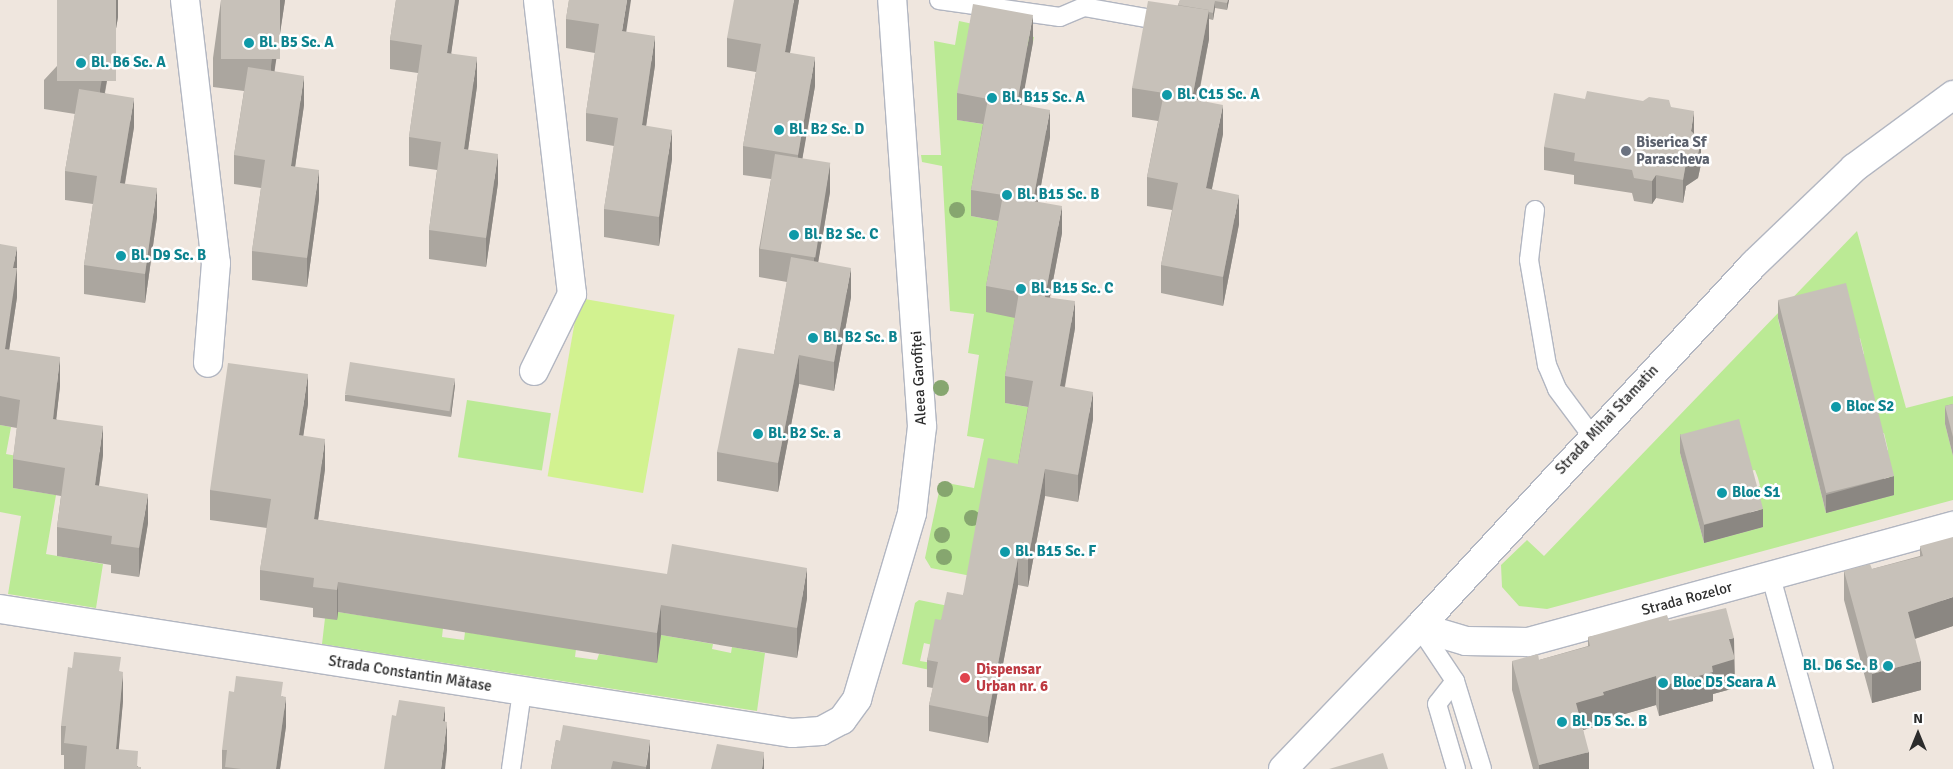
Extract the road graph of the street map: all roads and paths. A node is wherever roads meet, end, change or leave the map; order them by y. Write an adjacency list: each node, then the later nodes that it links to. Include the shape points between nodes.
1 (185, 0): 8 (street, via 216,263)
2 (538, 0): 9 (street, via 572,294)
3 (892, 0): 17 (street, Aleea Garofiței, via 922,426 912,513 857,699 842,720)
4 (939, 0): 5 (lane, via 1060,18 1084,7)
5 (1189, 26)
6 (1953, 95): 10 (street, Strada Mihai Stamatin, via 1854,168 1754,264)
7 (1535, 210): 10 (lane, via 1529,260 1548,365 1557,390)
8 (208, 363)
9 (534, 371)
10 (1592, 436): 14 (street, Strada Mihai Stamatin)
11 (1953, 526): 12 (street, Strada Rozelor)
12 (1771, 577): 14 (street, Strada Rozelor, via 1528,642 1466,641); 22 (lane)
13 (0, 609): 16 (street, Strada Constantin Mătase)
14 (1418, 627): 15 (lane); 19 (street, Strada Mihai Stamatin)
15 (1455, 681): 20 (lane, via 1437,704); 21 (lane)
16 (522, 692): 17 (street, Strada Constantin Mătase, via 792,734); 18 (lane)
17 (821, 731)
18 (511, 769)
19 (1283, 769)
20 (1456, 769)
21 (1482, 769)
22 (1824, 769)

